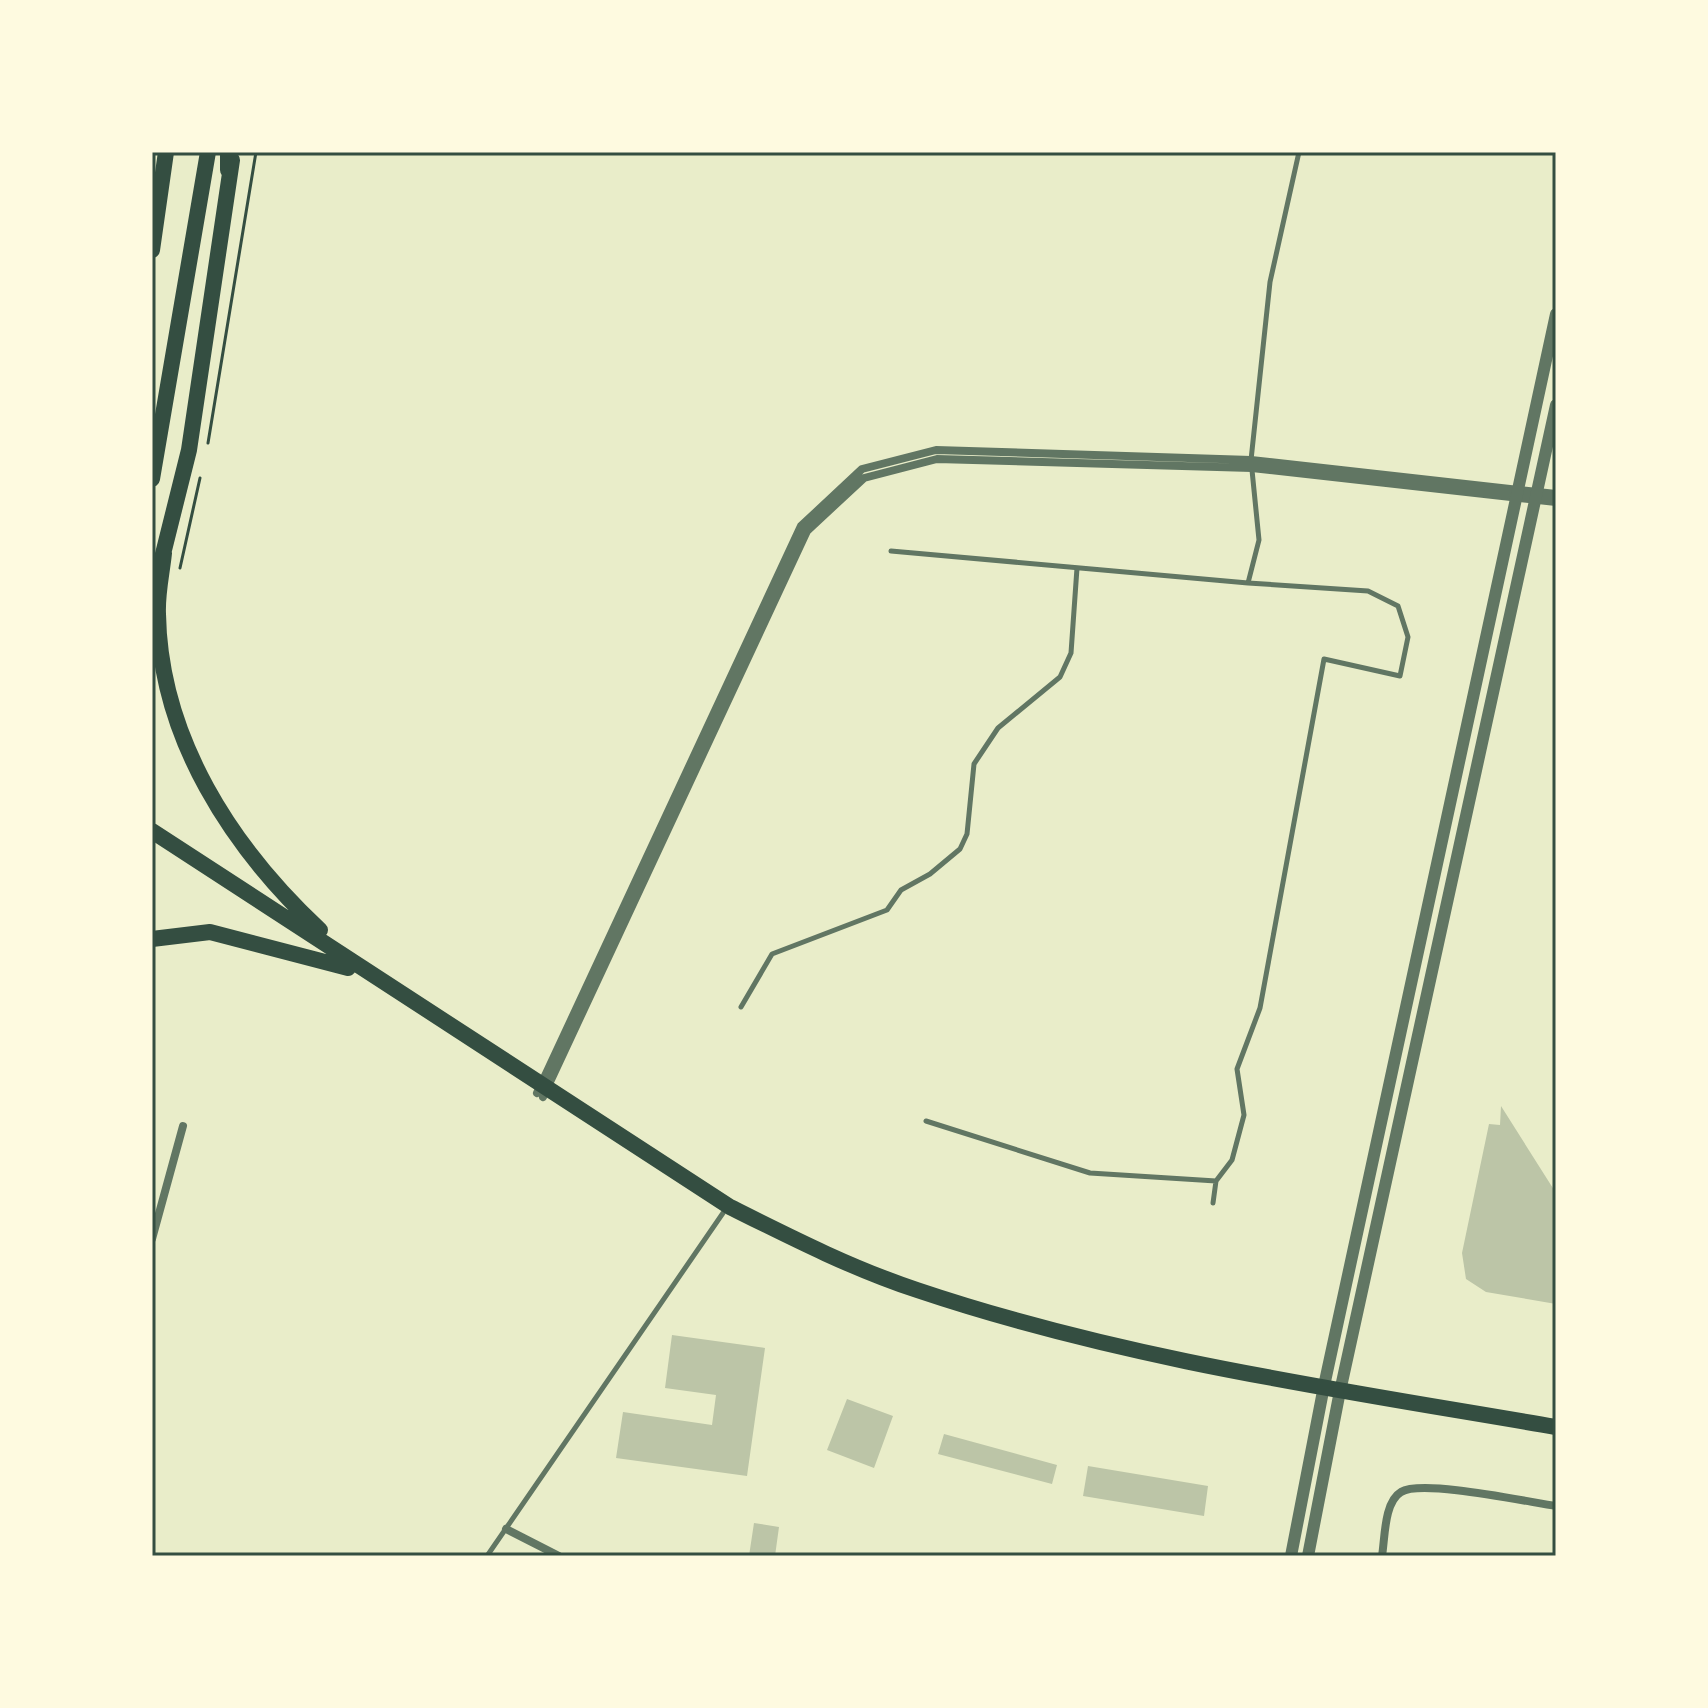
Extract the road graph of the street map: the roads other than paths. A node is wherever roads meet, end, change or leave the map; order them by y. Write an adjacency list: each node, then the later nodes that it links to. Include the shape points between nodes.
1 (166, 152): 7 (main road)
2 (208, 152): 11 (main road)
3 (228, 152): 6 (main road)
4 (235, 152): 6 (main road)
5 (1299, 152): 10 (lane, via 1270,282)
6 (228, 170): 17 (main road, via 189,450)
7 (152, 250)
8 (1556, 314): 12 (street)
9 (1556, 405): 14 (street)
10 (1252, 464): 12 (street); 19 (lane, via 1259,540); 26 (street, via 937,459 864,478 807,531)
11 (152, 479)
12 (1519, 493): 14 (street); 33 (street)
13 (1556, 494): 14 (street)
14 (1537, 496): 15 (street); 33 (street)
15 (1556, 502)
16 (891, 551): 18 (lane)
17 (164, 553): 20 (main road); 24 (main road, via 160,647 177,722 194,765 222,814 267,873)
18 (1077, 568): 19 (lane); 25 (lane, via 1071,653 1060,677 998,728 974,764 967,834 960,849 901,890 887,910 772,954)
19 (1248, 583): 29 (lane, via 1368,591 1398,606 1408,637 1400,676 1324,659 1260,1008 1237,1069 1244,1115 1232,1160)
20 (152, 590)
21 (152, 831): 24 (main road)
22 (152, 842): 24 (main road)
23 (152, 939): 24 (main road, via 210,932)
24 (349, 964): 26 (main road)
25 (741, 1007)
26 (542, 1091): 31 (main road); 33 (main road, via 730,1207 916,1290 1166,1360)
27 (926, 1121): 29 (lane, via 1090,1173)
28 (183, 1126): 32 (street)
29 (1216, 1181): 30 (lane)
30 (1213, 1203)
31 (723, 1213): 33 (main road, via 911,1297 1039,1337 1164,1368); 36 (lane)
32 (152, 1239)
33 (1332, 1391): 34 (main road); 39 (street); 40 (street)
34 (1556, 1429)
35 (1556, 1506): 41 (street, via 1425,1487 1402,1492 1391,1505)
36 (506, 1529): 37 (lane); 38 (street)
37 (487, 1556)
38 (559, 1556)
39 (1291, 1556)
40 (1308, 1556)
41 (1382, 1556)

